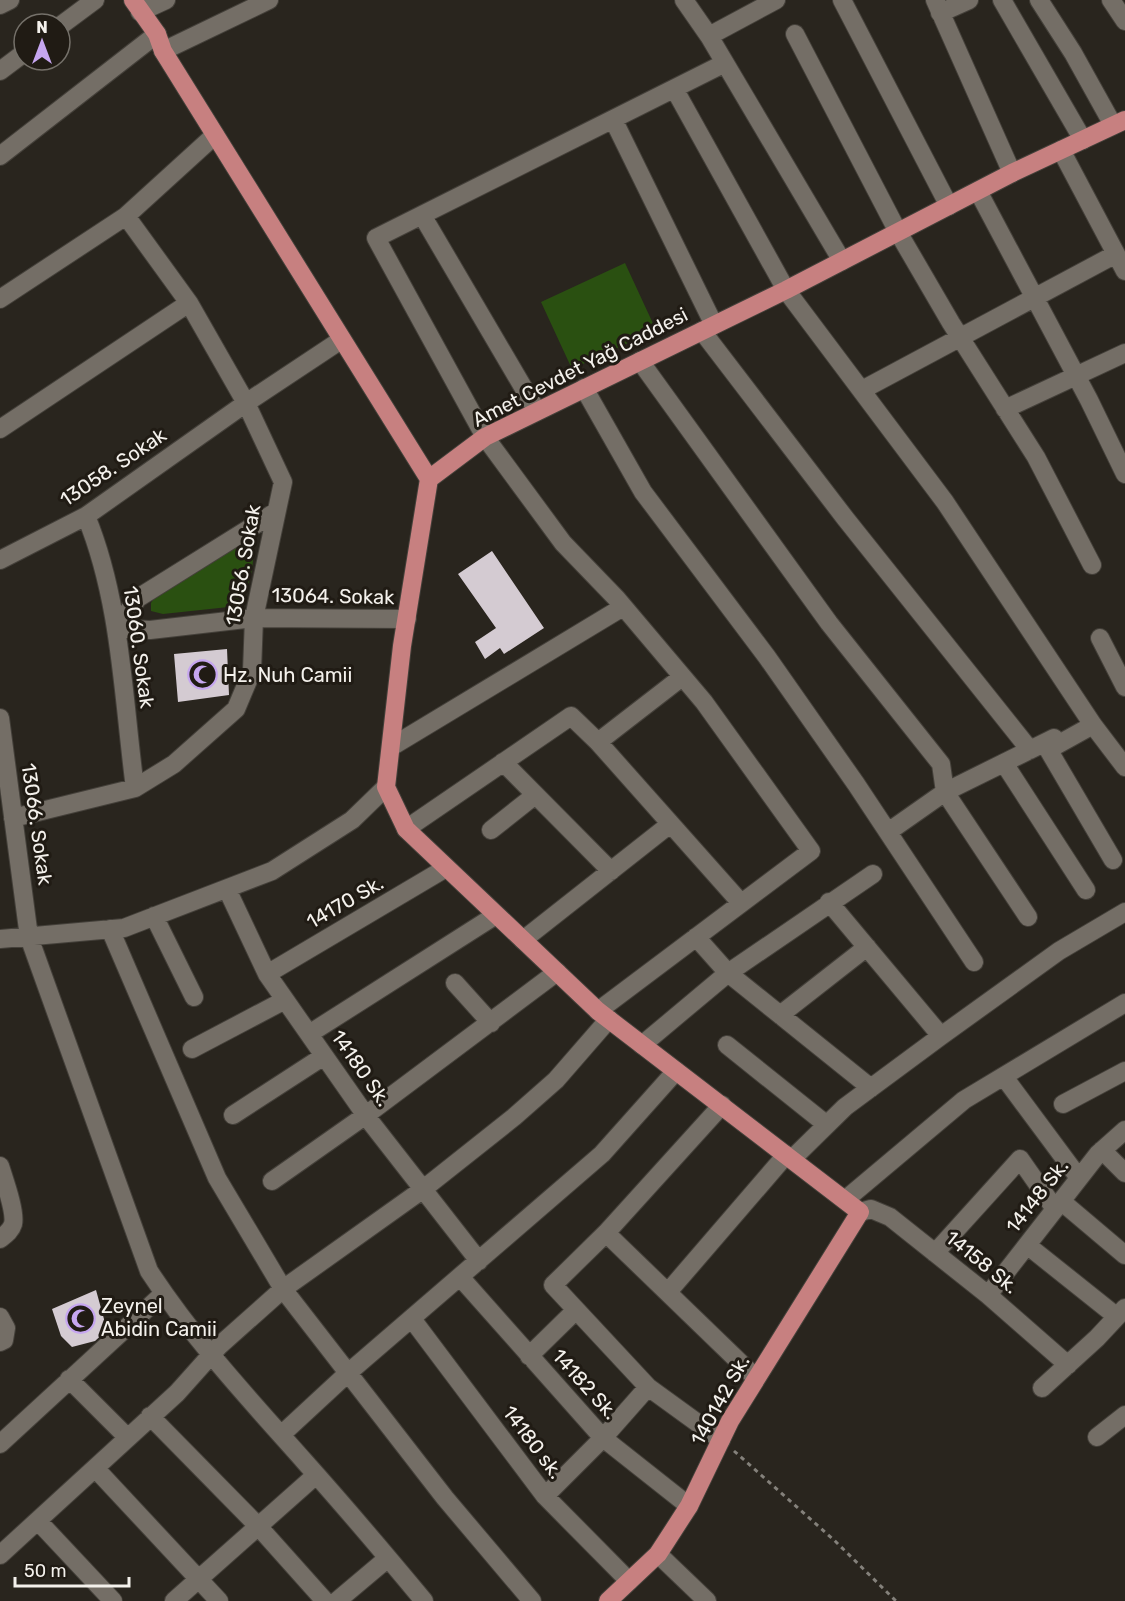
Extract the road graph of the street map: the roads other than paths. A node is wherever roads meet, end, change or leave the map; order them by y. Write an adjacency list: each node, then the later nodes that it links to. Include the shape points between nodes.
1 (10, 0): 12 (street)
2 (95, 0): 15 (street)
3 (166, 0): 13 (street)
4 (269, 0): 19 (street)
5 (684, 0): 18 (street)
6 (776, 0): 18 (street)
7 (842, 0): 30 (street)
8 (969, 0): 14 (street)
9 (1002, 0): 25 (street)
10 (1039, 0): 23 (street)
11 (1111, 0): 16 (street)
12 (0, 5)
13 (136, 6): 19 (main road)
14 (937, 6): 28 (street)
15 (72, 17)
16 (1125, 21)
17 (795, 34): 33 (street)
18 (709, 36): 20 (street)
19 (160, 42): 24 (main road); 27 (street)
20 (725, 63): 21 (street); 35 (street)
21 (675, 90): 22 (street); 37 (street)
22 (613, 119): 31 (street); 41 (street)
23 (1119, 123): 25 (main road, Amet Cevdet Yağ Caddesi)
24 (215, 135): 32 (street); 43 (main road)
25 (1083, 140): 26 (main road, Amet Cevdet Yağ Caddesi)
26 (1061, 150): 28 (main road, Amet Cevdet Yağ Caddesi); 34 (street)
27 (0, 156)
28 (1012, 173): 29 (main road, Amet Cevdet Yağ Caddesi)
29 (978, 191): 30 (main road, Amet Cevdet Yağ Caddesi); 38 (street)
30 (949, 206): 33 (main road, Amet Cevdet Yağ Caddesi)
31 (422, 214): 51 (street); 53 (street, via 376,238)
32 (126, 216): 39 (street); 40 (street, 13056. Sokak)
33 (898, 232): 35 (main road, Amet Cevdet Yağ Caddesi); 42 (street)
34 (1116, 254): 36 (street); 38 (street)
35 (842, 261): 37 (main road, Amet Cevdet Yağ Caddesi)
36 (1125, 271)
37 (786, 290): 41 (main road, Amet Cevdet Yağ Caddesi); 48 (street)
38 (1034, 296): 42 (street); 46 (street)
39 (0, 299)
40 (189, 303): 49 (street, 13056. Sokak); 52 (street)
41 (708, 328): 45 (main road, Amet Cevdet Yağ Caddesi); 71 (street, via 852,526)
42 (959, 337): 48 (street); 50 (street)
43 (341, 340): 49 (street, 13058. Sokak); 55 (main road)
44 (1125, 353): 46 (street)
45 (640, 361): 47 (main road, Amet Cevdet Yağ Caddesi); 77 (street, via 829,623 941,764)
46 (1076, 375): 50 (street); 54 (street)
47 (584, 388): 51 (main road, Amet Cevdet Yağ Caddesi); 83 (street, via 643,492 767,657)
48 (862, 390): 68 (street, via 945,502)
49 (246, 403): 56 (street, 13056. Sokak, via 283,482); 57 (street, 13058. Sokak)
50 (1005, 409): 59 (street, via 1036,457)
51 (537, 411): 53 (main road, Amet Cevdet Yağ Caddesi)
52 (0, 429)
53 (485, 437): 55 (main road, Amet Cevdet Yağ Caddesi); 60 (street, via 563,543)
54 (1125, 474)
55 (429, 479): 62 (main road)
56 (274, 513): 61 (street, 13056. Sokak); 63 (street, via 138,598)
57 (86, 516): 58 (street, 13058. Sokak); 63 (street, 13060. Sokak, via 100,550)
58 (0, 560)
59 (1092, 565)
60 (623, 607): 65 (street); 70 (street)
61 (254, 618): 62 (street, 13064. Sokak); 63 (street, 13064. Sokak, via 150,630); 75 (street, 13056. Sokak, via 252,671 236,709 174,764)
62 (407, 619): 70 (main road)
63 (116, 628): 75 (street, 13060. Sokak)
64 (1100, 638): 66 (street)
65 (682, 676): 69 (street); 91 (street, via 811,851)
66 (1125, 687)
67 (0, 718): 79 (street, 13066. Sokak)
68 (1094, 725): 71 (street, via 1057,746 1054,738); 74 (street)
69 (598, 742): 72 (street, via 571,716); 80 (street)
70 (392, 747): 76 (main road)
71 (1038, 747): 73 (street); 84 (street)
72 (503, 762): 78 (street); 81 (street)
73 (1004, 763): 77 (street); 89 (street)
74 (1125, 767)
75 (135, 788): 79 (street, 13056. Sokak)
76 (386, 788): 81 (main road); 88 (street, via 352,820 317,843 272,871)
77 (945, 792): 83 (street); 95 (street)
78 (534, 796): 82 (street); 86 (street)
79 (13, 818): 97 (street, 13066. Sokak)
80 (669, 825): 86 (street); 91 (street)
81 (406, 829): 85 (main road)
82 (491, 830)
83 (888, 832): 102 (street)
84 (1113, 861)
85 (446, 868): 93 (main road); 104 (street, 14170 Sk.)
86 (611, 871): 100 (street)
87 (873, 874): 90 (street)
88 (227, 889): 94 (street); 104 (street, 14180 Sk.)
89 (1086, 890)
90 (829, 902): 101 (street); 105 (street)
91 (741, 903): 98 (street)
92 (1125, 912): 114 (street, via 1059,951)
93 (496, 915): 100 (main road); 113 (street)
94 (154, 916): 96 (street, via 124,928); 107 (street)
95 (1028, 917)
96 (110, 929): 97 (street); 146 (street, via 217,1178)
97 (29, 937): 99 (street); 148 (street, 13066. Sokak, via 149,1271)
98 (696, 937): 105 (street); 110 (street)
99 (0, 939)
100 (523, 940): 103 (main road)
101 (867, 948): 111 (street); 114 (street)
102 (974, 962)
103 (557, 972): 110 (main road); 112 (street)
104 (267, 974): 108 (street, 14180 Sk.)
105 (728, 974): 111 (street); 115 (street)
106 (455, 983): 112 (street)
107 (194, 997)
108 (285, 1000): 113 (street, 14180 Sk.); 117 (street)
109 (1125, 1003): 121 (street)
110 (604, 1015): 115 (main road); 135 (street, via 556,1080)
111 (780, 1015): 122 (street)
112 (491, 1023): 126 (street)
113 (309, 1034): 118 (street, 14180 Sk.)
114 (941, 1036): 122 (street)
115 (642, 1045): 119 (main road)
116 (727, 1045): 127 (street)
117 (192, 1049)
118 (324, 1056): 125 (street); 126 (street, 14180 Sk.)
119 (676, 1071): 124 (main road); 144 (street, via 602,1154)
120 (1125, 1071): 123 (street)
121 (1004, 1077): 133 (street); 136 (street, via 964,1100)
122 (871, 1088): 127 (street)
123 (1063, 1104)
124 (722, 1106): 130 (main road); 139 (street)
125 (233, 1115)
126 (366, 1115): 134 (street); 135 (street, 14180 Sk.)
127 (827, 1125): 130 (street)
128 (1125, 1130): 129 (street, 14148 Sk.)
129 (1102, 1150): 132 (street); 133 (street, 14148 Sk.)
130 (789, 1157): 136 (main road); 147 (street)
131 (0, 1166): 140 (street, via 13,1224)
132 (1125, 1173)
133 (1079, 1179): 137 (street, 14148 Sk.)
134 (272, 1180)
135 (422, 1190): 144 (street, 14180 Sk.); 146 (street)
136 (845, 1200): 138 (main road)
137 (1058, 1205): 141 (street, 14148 Sk.); 142 (street, via 1020,1159); 143 (street)
138 (860, 1212): 142 (street, 14158 Sk., via 871,1209 890,1217); 159 (main road, 140142 Sk.)
139 (606, 1233): 147 (street); 150 (street, via 553,1285)
140 (0, 1239)
141 (1027, 1245): 149 (street, 14148 Sk.); 151 (street)
142 (935, 1253): 149 (street, 14158 Sk.)
143 (1125, 1255)
144 (479, 1261): 145 (street)
145 (461, 1278): 153 (street); 156 (street, 14182 Sk.)
146 (283, 1289): 155 (street); 158 (street)
147 (668, 1292): 159 (street)
148 (164, 1293): 155 (street, 13066. Sokak); 160 (street)
149 (988, 1295): 157 (street, 14158 Sk.)
150 (575, 1311): 156 (street); 161 (street)
151 (1120, 1312): 157 (street)
152 (0, 1317): 154 (street, via 6,1328)
153 (412, 1319): 158 (street); 173 (street, 14180 sk.)
154 (0, 1342)
155 (210, 1356): 164 (street, via 177,1394); 165 (street, 13066. Sokak)
156 (529, 1356): 168 (street, 14182 Sk.)
157 (1068, 1365): 162 (street)
158 (348, 1373): 165 (street); 188 (street)
159 (756, 1378): 169 (main road, 140142 Sk.)
160 (69, 1379): 166 (street); 170 (street)
161 (648, 1387): 168 (street); 169 (street)
162 (1042, 1388)
163 (1125, 1415): 167 (street)
164 (150, 1416): 166 (street); 176 (street)
165 (281, 1435): 172 (street, 13066. Sokak)
166 (127, 1437): 171 (street)
167 (1096, 1437)
168 (603, 1438): 173 (street); 174 (street, 14182 Sk.)
169 (721, 1440): 174 (main road, 140142 Sk.)
170 (0, 1444)
171 (95, 1468): 175 (street); 180 (street)
172 (316, 1475): 176 (street); 179 (street, 13066. Sokak)
173 (545, 1496): 181 (street, 14180 sk.)
174 (689, 1506): 178 (main road, 140142 Sk.)
175 (38, 1521): 177 (street); 182 (street)
176 (258, 1526): 180 (street); 185 (street)
177 (1, 1553)
178 (658, 1554): 181 (main road, 140142 Sk.); 190 (street)
179 (388, 1558): 186 (street); 187 (street, 13066. Sokak)
180 (199, 1579): 183 (street); 184 (street)
181 (629, 1581): 189 (main road, 140142 Sk.)
182 (113, 1601)
183 (174, 1601)
184 (219, 1601)
185 (325, 1601)
186 (337, 1601)
187 (424, 1601)
188 (531, 1601)
189 (608, 1601)
190 (707, 1601)

